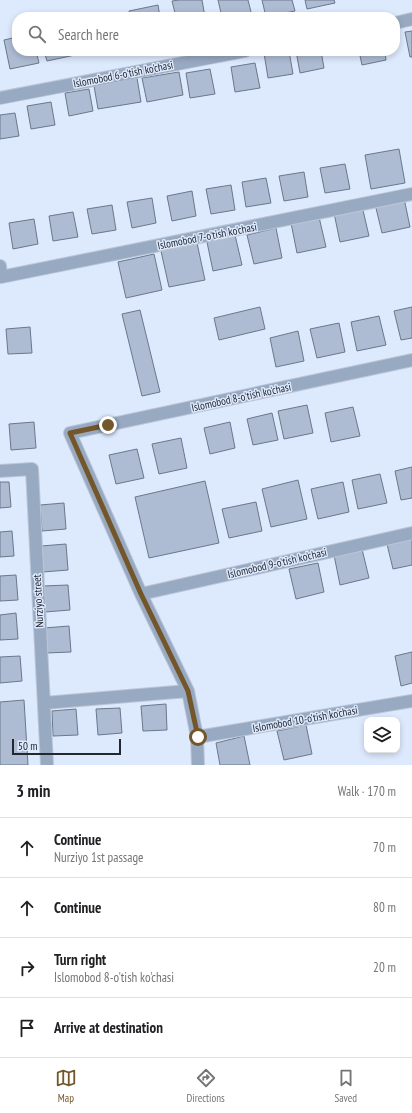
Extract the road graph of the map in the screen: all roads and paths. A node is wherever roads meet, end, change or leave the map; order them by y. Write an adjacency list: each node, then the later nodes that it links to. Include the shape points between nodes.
1 (412, 20): 2 (street)
2 (400, 22)
3 (219, 56): 4 (street, Islomobod 6-o'tish ko'chasi)
4 (0, 98)
5 (412, 194): 6 (street, Islomobod 7-o'tish ko'chasi)
6 (1, 271)
7 (412, 360): 10 (street, Islomobod 8-o'tish ko'chasi, via 70,433)
8 (0, 471): 13 (street, Nurziyo street, via 32,469)
9 (412, 532): 10 (street, Islomobod 9-o'tish ko'chasi)
10 (141, 594): 11 (street)
11 (188, 691): 13 (street); 14 (street)
12 (412, 701): 14 (street, Islomobod 10-o'tish ko'chasi)
13 (44, 703): 15 (street, Nurziyo street)
14 (198, 737): 16 (street)
15 (47, 765)
16 (198, 765)

